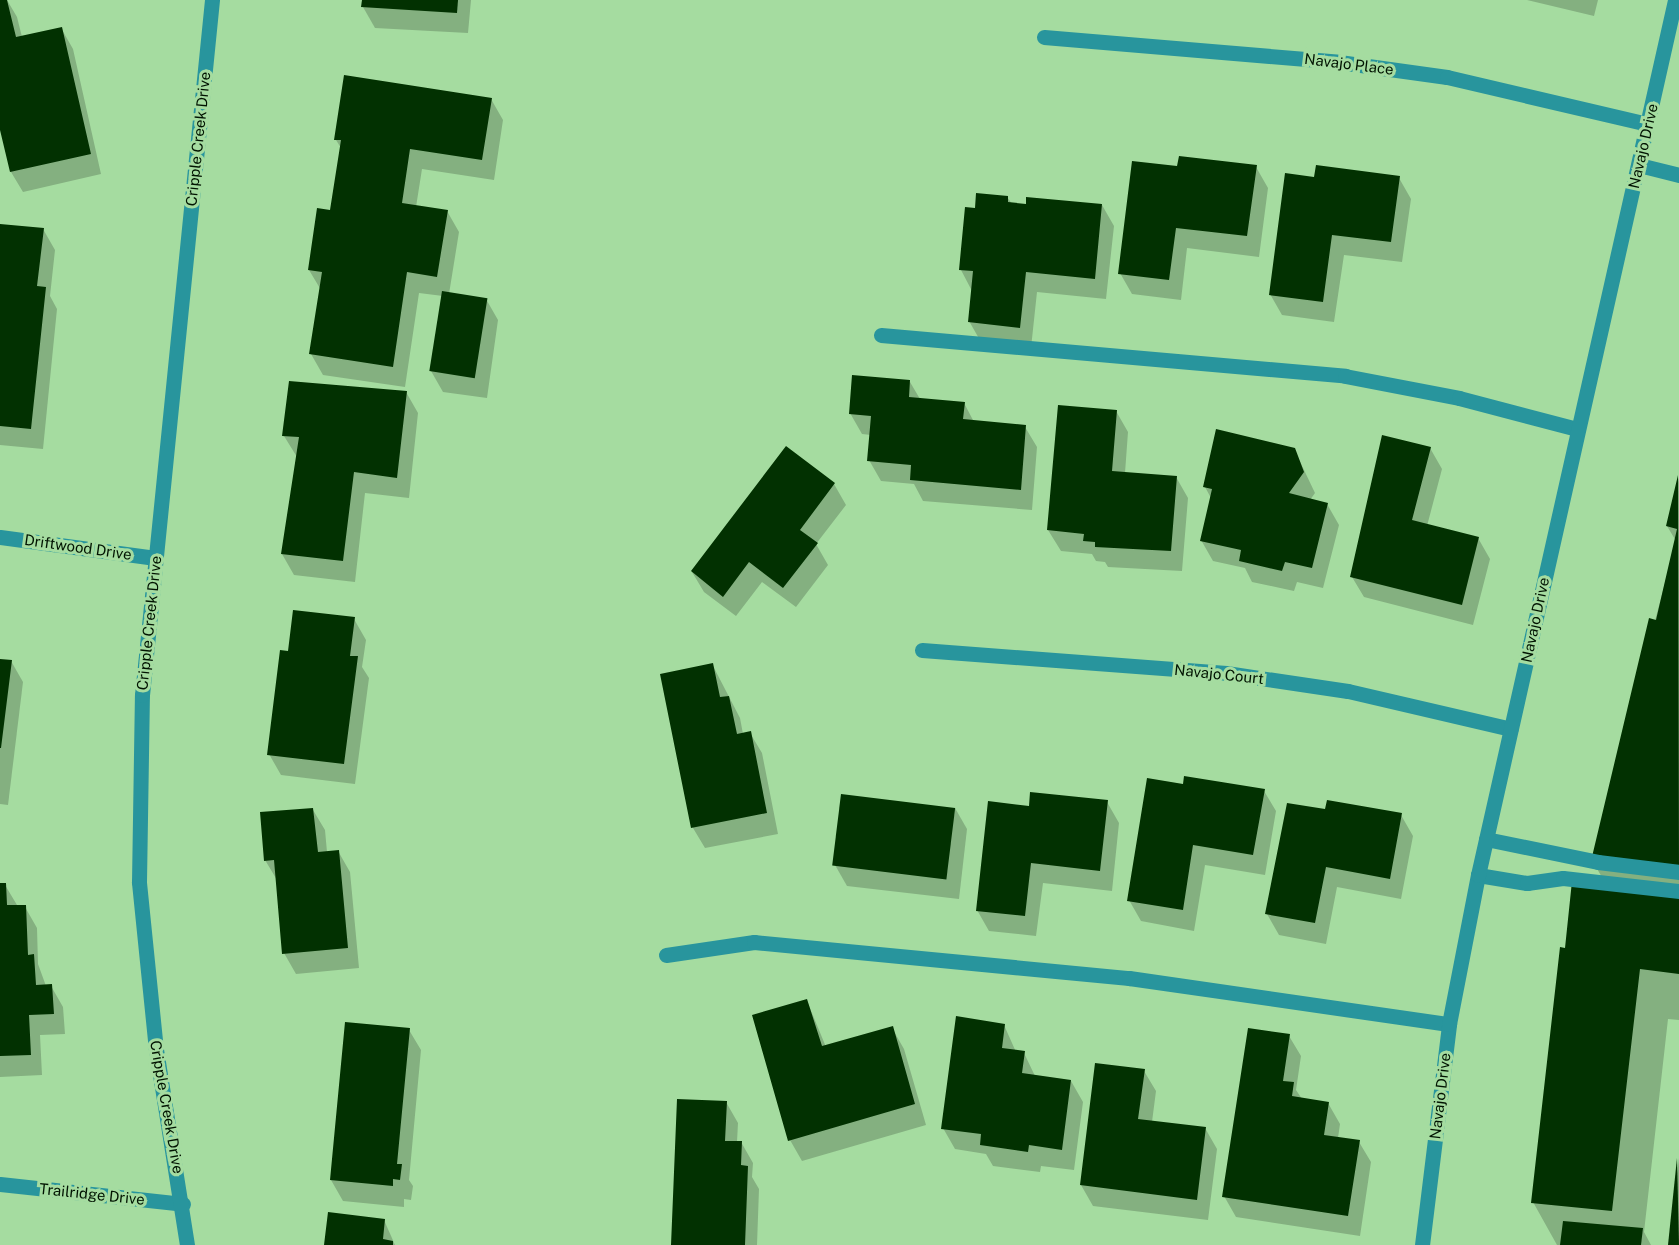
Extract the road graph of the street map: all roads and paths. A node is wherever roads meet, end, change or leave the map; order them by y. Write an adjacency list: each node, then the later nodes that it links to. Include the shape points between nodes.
1 (212, 0): 10 (street, Cripple Creek Drive)
2 (1675, 0): 4 (street, Navajo Drive)
3 (1044, 37): 4 (street, Navajo Place, via 1339,62 1447,77)
4 (1648, 124): 5 (street, Navajo Drive)
5 (1639, 165): 6 (street); 8 (street, Navajo Drive)
6 (1679, 175)
7 (881, 334): 8 (street, via 1345,376 1459,398)
8 (1577, 429): 12 (street, Navajo Drive)
9 (0, 537): 10 (street, Driftwood Drive)
10 (156, 558): 20 (street, Cripple Creek Drive, via 142,695 139,882 156,1050)
11 (922, 650): 12 (street, Navajo Court, via 1226,673 1348,691)
12 (1511, 729): 13 (street, Navajo Drive)
13 (1486, 839): 14 (street, via 1598,862); 15 (street, Navajo Drive)
14 (1679, 872)
15 (1478, 875): 16 (street, via 1527,883 1563,878); 18 (street, Navajo Drive)
16 (1679, 891)
17 (666, 955): 18 (street, via 754,942 1129,978)
18 (1449, 1024): 22 (street, Navajo Drive)
19 (0, 1184): 20 (street, Trailridge Drive)
20 (183, 1204): 21 (street, Cripple Creek Drive)
21 (187, 1245)
22 (1422, 1245)

